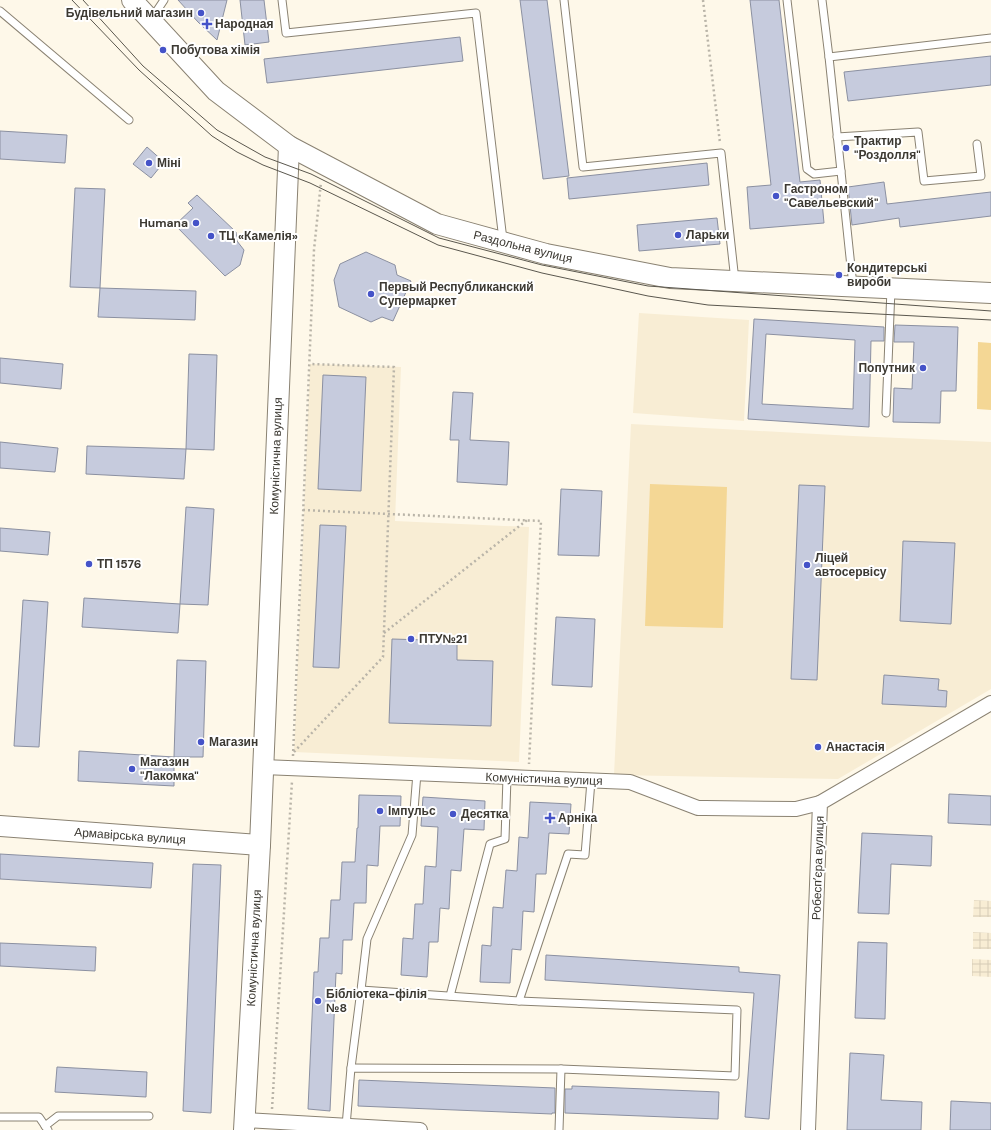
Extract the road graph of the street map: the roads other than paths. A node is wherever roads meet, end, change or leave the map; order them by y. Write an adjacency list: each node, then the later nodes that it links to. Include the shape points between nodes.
1 (132, 0): 8 (street, Раздольна вулиця)
2 (164, 0): 8 (lane)
3 (282, 0): 16 (lane, via 286,33 476,13)
4 (564, 0): 17 (lane, via 583,167 722,153)
5 (787, 0): 15 (lane, via 807,169 814,174)
6 (822, 0): 10 (lane)
7 (0, 11): 11 (lane)
8 (150, 20): 14 (street, Раздольна вулиця, via 216,91)
9 (991, 38): 10 (lane)
10 (828, 57): 12 (lane)
11 (129, 120)
12 (837, 137): 13 (lane, via 918,132 924,181 981,176); 15 (lane)
13 (977, 144)
14 (289, 146): 16 (street, Раздольна вулиця, via 437,224); 23 (street, Комуністична вулиця)
15 (841, 171): 18 (lane)
16 (503, 242): 17 (street, Раздольна вулиця, via 546,254 670,278)
17 (735, 281): 18 (street, Раздольна вулиця)
18 (853, 286): 19 (street, Раздольна вулиця)
19 (891, 288): 20 (street, Раздольна вулиця); 21 (lane)
20 (991, 293)
21 (886, 413)
22 (991, 703): 27 (street, Робесп’єра вулиця)
23 (263, 767): 24 (street, Комуністична вулиця, via 292,774); 29 (street, Комуністична вулиця)
24 (417, 773): 25 (street, Комуністична вулиця); 30 (lane, via 412,835 367,939)
25 (507, 777): 26 (street, Комуністична вулиця); 31 (lane, via 505,838 490,844)
26 (591, 781): 27 (street, Комуністична вулиця, via 630,782 698,808 796,809); 32 (lane, via 585,855 568,854)
27 (820, 803): 42 (street, Робесп’єра вулиця)
28 (0, 826): 29 (street, Армавірська вулиця)
29 (260, 845): 37 (street, Комуністична вулиця)
30 (361, 990): 31 (lane); 33 (lane)
31 (450, 996): 32 (lane)
32 (519, 1001): 34 (lane, via 737,1010 735,1076)
33 (352, 1068): 34 (lane); 38 (lane)
34 (561, 1069): 41 (lane)
35 (149, 1116): 39 (lane, via 58,1116)
36 (0, 1117): 39 (lane, via 39,1117)
37 (245, 1125): 38 (street, via 271,1122)
38 (346, 1126): 40 (street)
39 (47, 1128)
40 (420, 1130)
41 (559, 1130)
42 (808, 1130)

